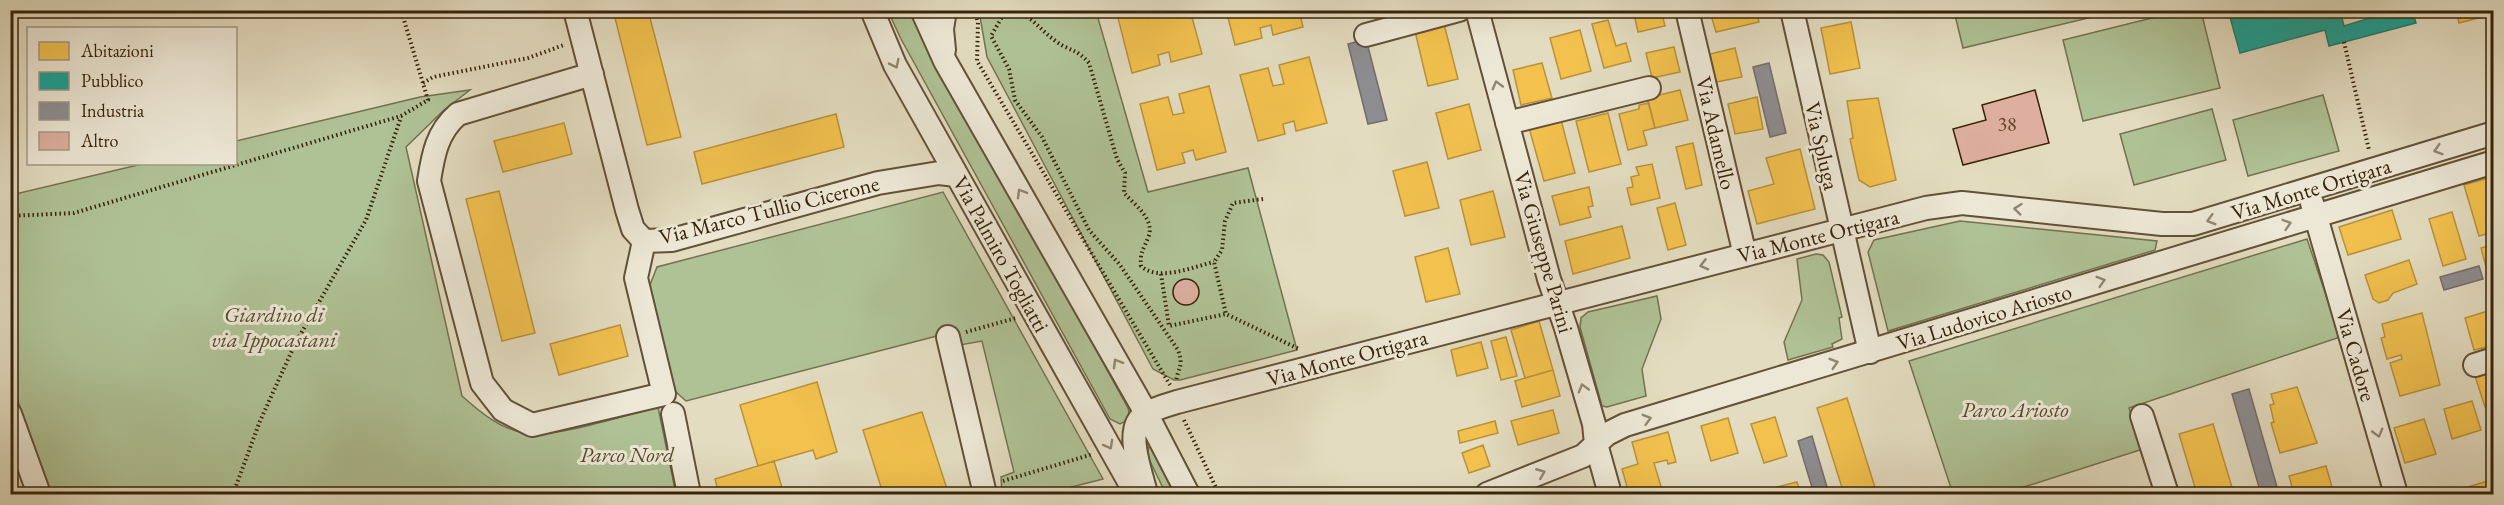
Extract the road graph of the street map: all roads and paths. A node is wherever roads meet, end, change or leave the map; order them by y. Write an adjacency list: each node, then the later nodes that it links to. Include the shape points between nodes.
1 (401, 10): 18 (path)
2 (575, 10): 14 (street, Via Marco Tullio Cicerone)
3 (872, 10): 27 (street, Via Palmiro Togliatti, one-way to 27, via 895,65)
4 (922, 10): 16 (street, Via Palmiro Togliatti)
5 (945, 10): 16 (street)
6 (974, 10): 7 (path, via 978,22 977,61 1174,387 1181,369 1178,350 1120,265 1089,230 1042,137 1015,100 1009,69 991,36)
7 (1006, 10)
8 (1015, 10): 36 (path, via 1026,14 1058,43 1080,52 1089,63 1117,159 1125,173 1124,193 1148,218 1150,236 1140,252 1141,266 1148,273)
9 (1459, 10): 13 (street)
10 (1477, 10): 21 (street, Via Giuseppe Parini, one-way to 10)
11 (1687, 10): 34 (street, Via Adamello)
12 (1792, 10): 32 (street, Via Spluga)
13 (1366, 35)
14 (583, 42): 17 (street, Via Marco Tullio Cicerone); 18 (path, via 434,77)
15 (2344, 42): 23 (path)
16 (945, 61): 43 (street, Via Palmiro Togliatti, one-way to 16)
17 (592, 74): 33 (street, Via Marco Tullio Cicerone, via 627,210 633,229); 33 (street, via 458,114 450,120 434,148 429,181 482,383 503,411 532,425 664,394 636,278)
18 (423, 84): 20 (path, via 428,100)
19 (1649, 87): 21 (street)
20 (401, 116): 26 (path); 53 (path, via 366,220 295,344 260,421)
21 (1507, 123): 37 (street, Via Giuseppe Parini)
22 (2493, 133): 28 (street, Via Monte Ortigara, one-way to 28)
23 (2371, 157)
24 (2493, 162): 30 (street, Via Ludovico Ariosto)
25 (236, 165): 31 (path, via 74,213)
26 (237, 165)
27 (956, 175): 33 (street, Via Marco Tullio Cicerone, via 939,173 896,179 672,240); 38 (street, Via Palmiro Togliatti)
28 (2308, 190): 30 (street, Via Cadore); 32 (street, Via Monte Ortigara, one-way to 32, via 2193,224 1962,203 1926,208)
29 (1263, 199): 35 (path, via 1233,202 1225,221 1222,250)
30 (2316, 215): 42 (street, Via Ludovico Ariosto, one-way to 30); 62 (street, Via Cadore, one-way to 62)
31 (10, 216)
32 (1841, 231): 34 (street, Via Monte Ortigara); 42 (street, Via Spluga)
33 (644, 241)
34 (1745, 255): 37 (street, Via Monte Ortigara, one-way to 37)
35 (1214, 262): 36 (path); 39 (path)
36 (1161, 274): 39 (path, via 1169,326)
37 (1556, 304): 43 (street, Via Monte Ortigara); 49 (street, Via Giuseppe Parini, one-way to 37, via 1594,424)
38 (1034, 312): 40 (path); 50 (street, Via Palmiro Togliatti, one-way to 50)
39 (1226, 314): 41 (path)
40 (948, 337): 51 (street)
41 (1305, 352)
42 (1870, 352): 49 (street, Via Ludovico Ariosto, one-way to 42, via 1625,425)
43 (1146, 413): 56 (street, via 1138,422 1134,437); 57 (street, Via Palmiro Togliatti)
44 (10, 414): 48 (street)
45 (673, 414): 54 (street)
46 (1182, 414): 58 (path)
47 (2142, 416): 61 (street)
48 (15, 441): 52 (street)
49 (1596, 444): 59 (street, Via Ludovico Ariosto, one-way to 49, via 1583,456); 60 (street, Via Giuseppe Parini)
50 (1112, 449): 51 (path); 55 (street, Via Palmiro Togliatti)
51 (985, 490)
52 (39, 495)
53 (233, 495)
54 (689, 495)
55 (1136, 495)
56 (1146, 495)
57 (1188, 495)
58 (1219, 495)
59 (1486, 495)
60 (1610, 495)
61 (2167, 495)
62 (2396, 495)

